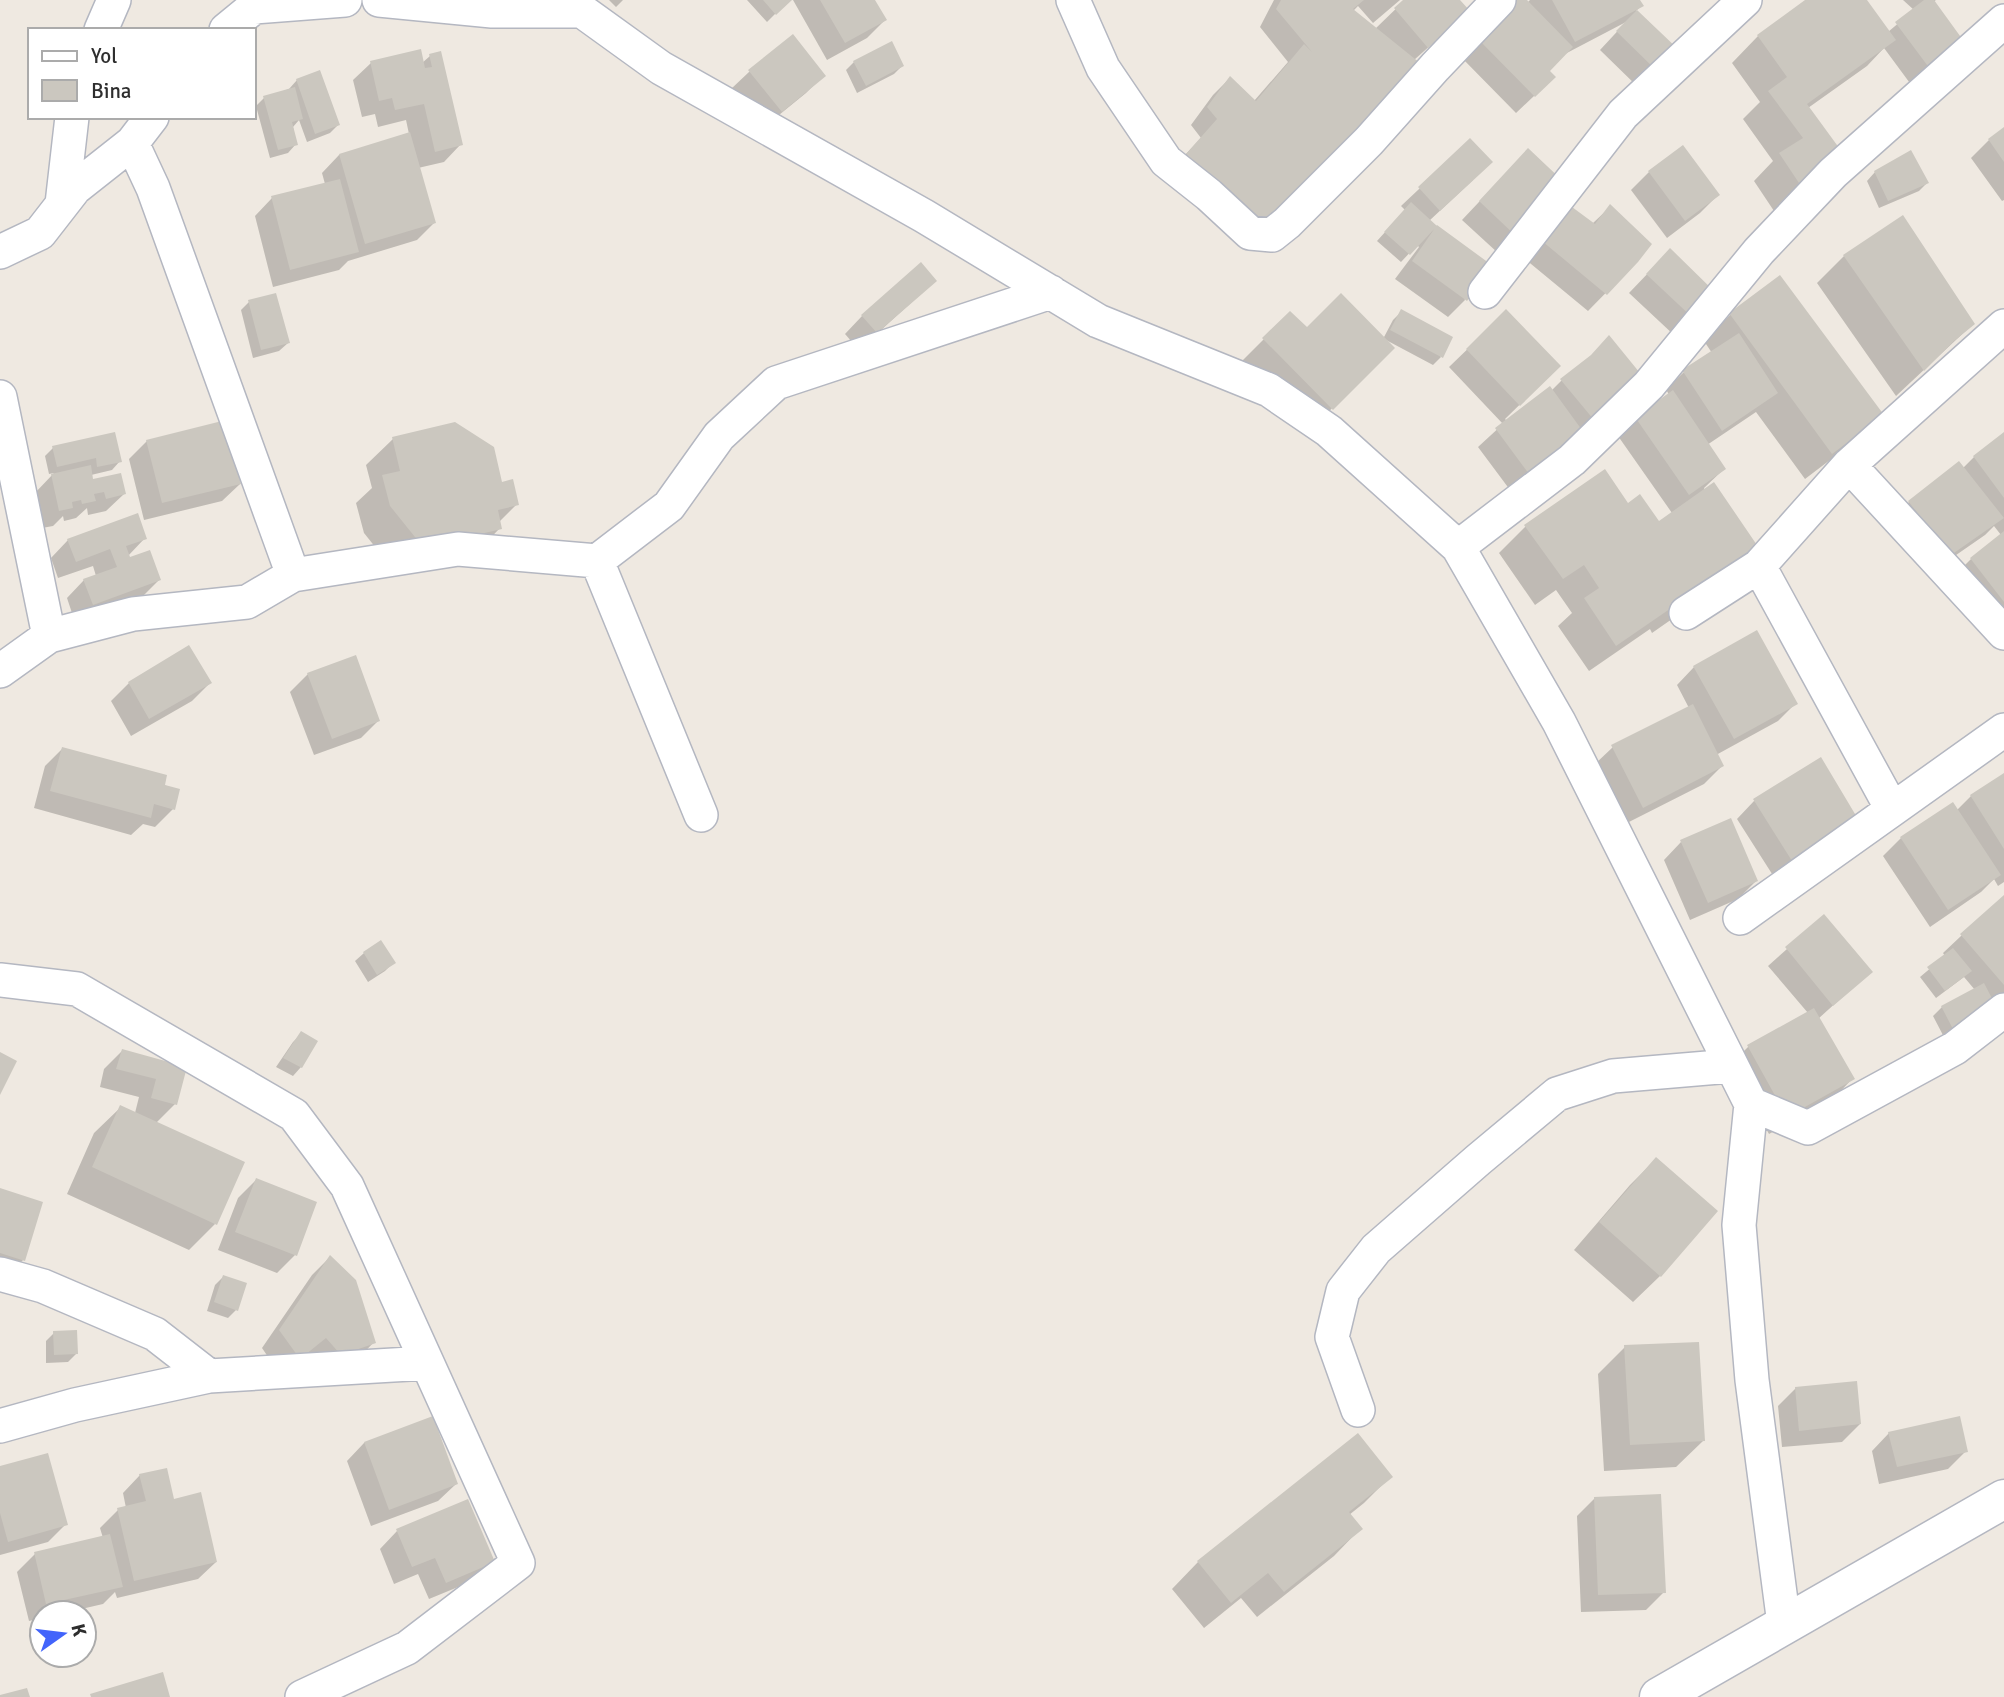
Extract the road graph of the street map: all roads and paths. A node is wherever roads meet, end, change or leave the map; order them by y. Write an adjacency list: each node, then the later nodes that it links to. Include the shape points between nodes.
1 (114, 0): 10 (street)
2 (345, 0): 7 (street)
3 (379, 0): 8 (street, via 492,11)
4 (1499, 0): 6 (street, via 1369,141 1272,235 1250,233 1166,161 1103,68)
5 (1745, 0): 17 (street, via 1623,114)
6 (1075, 1)
7 (258, 4): 11 (street)
8 (577, 6): 16 (street, via 661,68 924,215)
9 (2004, 21): 21 (street, via 1833,173 1759,251 1649,385 1572,460)
10 (102, 28)
11 (228, 28)
12 (72, 119): 14 (street)
13 (142, 130): 14 (street); 24 (street, via 153,188)
14 (62, 204): 15 (street, via 40,233)
15 (0, 252)
16 (1051, 292): 21 (street, via 1098,321 1269,390 1328,432); 22 (street, via 776,383 719,436 669,506)
17 (1485, 292)
18 (2004, 326): 20 (street)
19 (0, 397): 27 (street)
20 (1849, 465): 23 (street); 26 (street)
21 (1458, 547): 35 (street, via 1559,722)
22 (597, 561): 24 (street, via 458,550); 31 (street)
23 (1759, 566): 25 (street); 30 (street)
24 (293, 575): 27 (street, via 247,602 133,614)
25 (1686, 613)
26 (2004, 633)
27 (49, 636): 28 (street)
28 (0, 671)
29 (2004, 730): 30 (street)
30 (1892, 809): 32 (street)
31 (701, 815)
32 (1741, 918)
33 (0, 980): 38 (street, via 77,989 294,1115 347,1186)
34 (2004, 1010): 36 (street, via 1955,1048 1808,1128)
35 (1731, 1066): 36 (street); 40 (street, via 1613,1076 1557,1094 1376,1249 1343,1291 1332,1337)
36 (1751, 1104): 43 (street, via 1739,1225 1752,1380)
37 (0, 1274): 39 (street, via 43,1286 155,1334)
38 (427, 1363): 39 (street); 44 (street, via 518,1563 407,1648)
39 (209, 1376): 41 (street)
40 (1358, 1409)
41 (0, 1426)
42 (2004, 1499): 43 (main road)
43 (1784, 1624): 45 (main road)
44 (302, 1697)
45 (1659, 1697)

